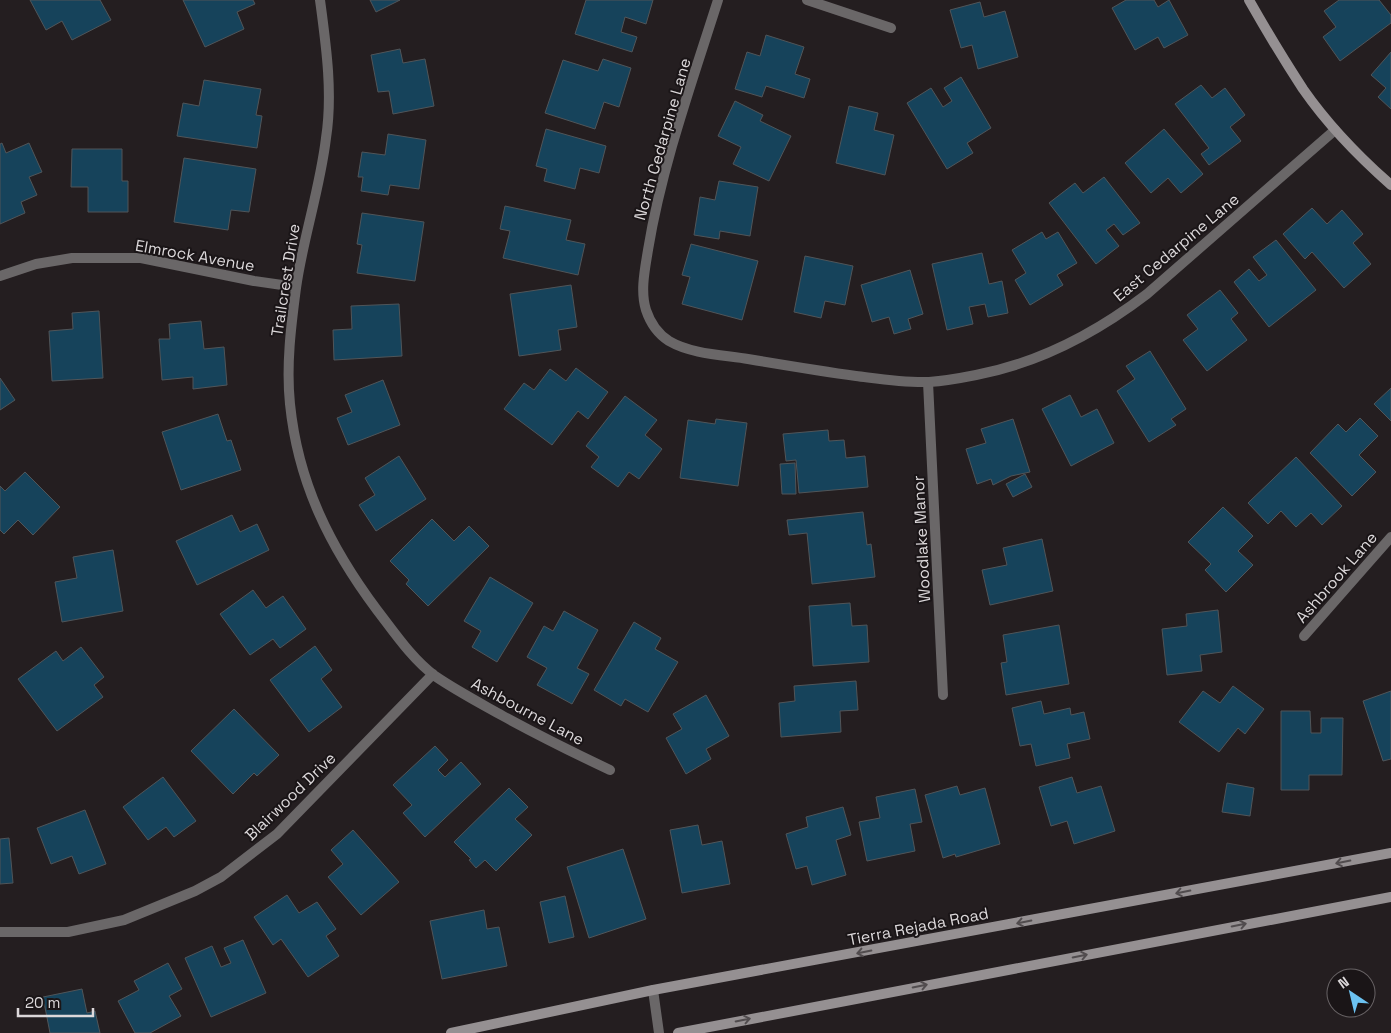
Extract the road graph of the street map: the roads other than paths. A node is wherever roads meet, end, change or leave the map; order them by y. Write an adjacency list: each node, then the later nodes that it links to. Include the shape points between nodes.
1 (320, 0): 9 (street, Trailcrest Drive, via 329,113)
2 (718, 0): 10 (street, North Cedarpine Lane, via 668,160 651,230 643,278 644,306 659,334 670,341 692,350)
3 (807, 0): 5 (street)
4 (1249, 0): 6 (main road, via 1303,89)
5 (891, 28)
6 (1335, 130): 7 (main road); 11 (street, East Cedarpine Lane, via 1123,312 1060,348 1015,365)
7 (1391, 185)
8 (0, 276): 9 (street, Elmrock Avenue, via 36,264 72,258 141,258)
9 (296, 287): 14 (street, Trailcrest Drive, via 289,354 290,402 302,472 322,522 358,585 398,637)
10 (784, 365): 11 (street, East Cedarpine Lane, via 893,381)
11 (928, 382): 15 (street, Woodlake Manor)
12 (1391, 537): 13 (street, Ashbrook Lane)
13 (1304, 636)
14 (433, 674): 16 (street, Ashbourne Lane, via 460,693); 19 (street, Blairwood Drive, via 277,834 221,877 124,920 68,932)
15 (943, 695)
16 (610, 770)
17 (1391, 854): 20 (main road, Tierra Rejada Road, one-way to 20)
18 (1391, 897): 23 (main road, one-way to 18)
19 (0, 932)
20 (653, 990): 21 (main road, Tierra Rejada Road); 22 (street)
21 (451, 1033)
22 (659, 1033)
23 (678, 1033)

